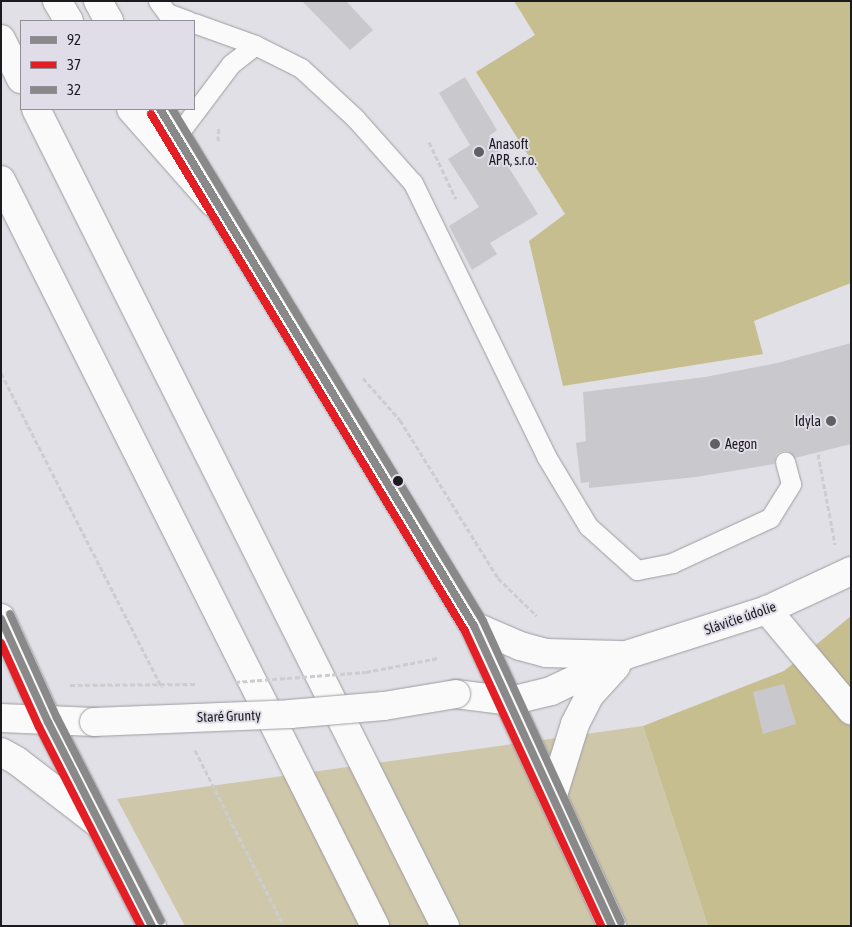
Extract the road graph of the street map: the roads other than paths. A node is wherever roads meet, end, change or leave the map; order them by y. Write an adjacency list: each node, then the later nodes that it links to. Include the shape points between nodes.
1 (57, 1): 4 (main road)
2 (98, 1): 5 (main road)
3 (158, 1): 6 (lane, via 167,13)
4 (68, 20)
5 (108, 20)
6 (186, 20)
7 (195, 23): 9 (lane)
8 (1, 39): 10 (main road)
9 (256, 45): 14 (lane, via 231,64); 17 (lane, via 301,68 355,118 413,183 546,456 588,526 636,570 672,563 770,518 791,484)
10 (20, 77)
11 (37, 110): 35 (main road)
12 (132, 110): 16 (main road)
13 (161, 110): 14 (main road)
14 (176, 137): 16 (main road)
15 (1, 180): 34 (main road)
16 (214, 203): 21 (main road)
17 (785, 462)
18 (843, 560): 19 (main road, Slávičie údolie)
19 (766, 610): 23 (main road, Slávičie údolie); 27 (main road, via 788,632)
20 (1, 618): 29 (main road)
21 (474, 626): 22 (main road, Slávičie údolie, via 520,646); 24 (main road)
22 (546, 653): 23 (main road, Slávičie údolie); 24 (main road, Slávičie údolie)
23 (626, 656): 26 (main road, Slávičie údolie, via 551,691); 31 (main road, Slávičie údolie, via 590,695 575,724)
24 (494, 669): 25 (main road, Staré Grunty); 26 (main road)
25 (456, 694): 26 (main road, Staré Grunty); 29 (main road, Staré Grunty, bridge, via 384,706 290,714)
26 (510, 701): 31 (main road)
27 (851, 710)
28 (1, 718): 29 (main road, Staré Grunty)
29 (48, 722): 32 (main road)
30 (1, 752): 32 (main road)
31 (553, 795): 36 (main road)
32 (99, 824): 33 (main road)
33 (152, 926)
34 (375, 926)
35 (445, 926)
36 (612, 926)

